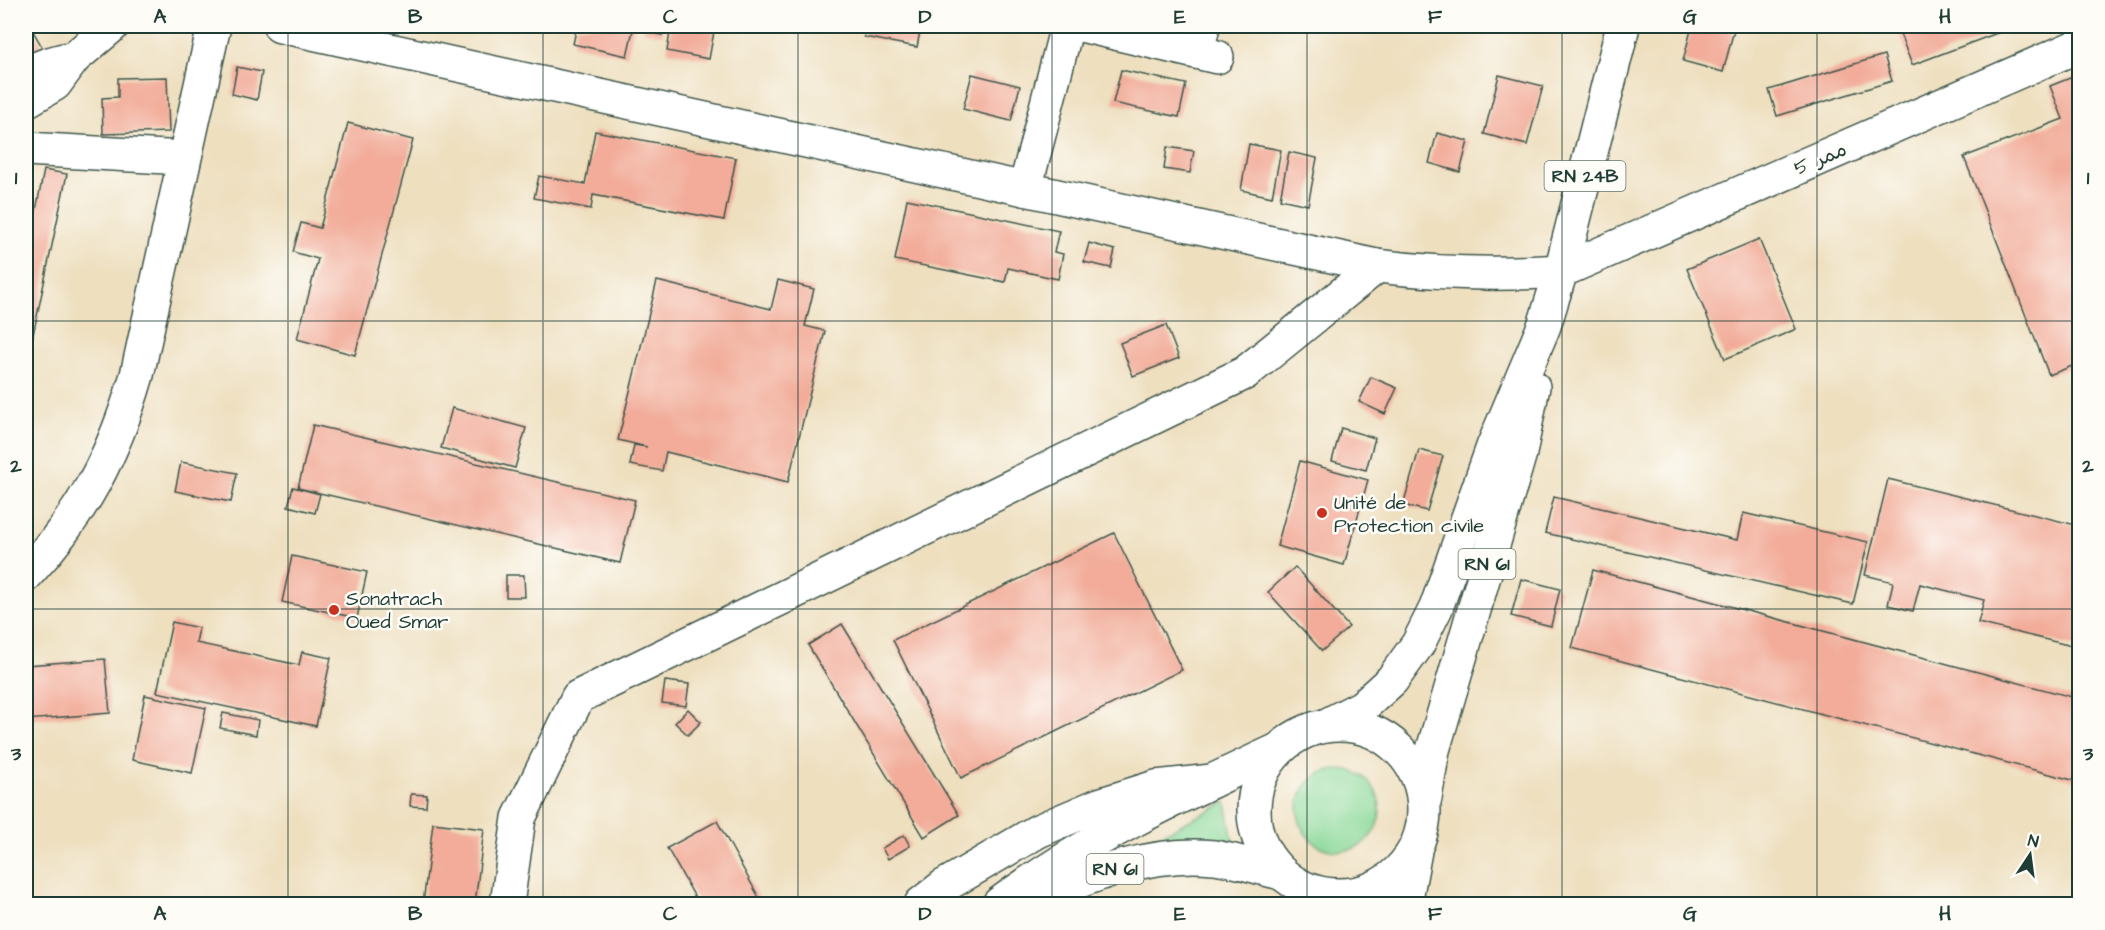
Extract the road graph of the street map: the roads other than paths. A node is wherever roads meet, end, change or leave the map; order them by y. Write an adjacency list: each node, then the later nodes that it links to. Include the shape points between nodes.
1 (112, 26): 9 (main road)
2 (214, 26): 13 (main road)
3 (280, 26): 14 (main road, ممر 5)
4 (1067, 26): 14 (main road)
5 (1085, 26): 7 (main road)
6 (1623, 26): 16 (main road, RN 24B)
7 (1206, 45)
8 (2079, 45): 16 (main road, ممر 5)
9 (74, 58): 10 (main road, via 55,61); 11 (main road, via 55,84)
10 (26, 74)
11 (26, 101)
12 (27, 156): 13 (main road)
13 (184, 158): 18 (main road, via 127,412 113,448 75,515)
14 (1025, 189): 15 (main road, ممر 5)
15 (1377, 266): 16 (main road, ممر 5, via 1463,274); 25 (main road, via 1245,373 578,698 519,818)
16 (1561, 271): 17 (main road, RN 24B)
17 (1544, 326): 19 (main road, RN 61, via 1493,447 1436,608 1418,644 1392,680 1370,701); 22 (main road, RN 61, via 1520,453 1432,750)
18 (26, 575)
19 (1327, 725): 20 (main road, via 1300,734); 22 (main road, via 1355,726 1380,735 1402,752 1418,776)
20 (1278, 750): 21 (main road, RN 61); 24 (main road, via 1262,773 1254,800 1255,827 1265,853)
21 (1212, 781): 26 (main road, via 1156,786 1038,831 944,886); 27 (main road, RN 61, via 1067,857)
22 (1424, 801): 23 (main road, via 1424,826)
23 (1415, 851): 24 (main road, via 1399,872 1354,895 1328,895); 29 (main road)
24 (1301, 888): 28 (main road, RN 61, via 1215,857 1158,857)
25 (507, 904)
26 (921, 904)
27 (999, 904)
28 (1020, 904)
29 (1406, 904)

